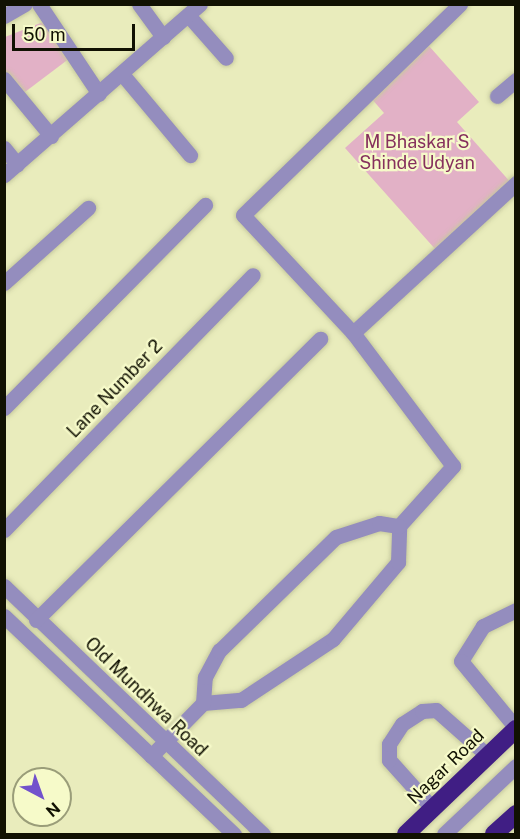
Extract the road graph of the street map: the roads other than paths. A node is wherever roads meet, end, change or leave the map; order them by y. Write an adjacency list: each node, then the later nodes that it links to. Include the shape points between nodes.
1 (26, 4): 7 (street)
2 (39, 4): 13 (street)
3 (140, 4): 8 (street)
4 (200, 4): 6 (street)
5 (459, 4): 25 (street, via 243,215)
6 (188, 15): 8 (street); 9 (street)
7 (4, 16)
8 (163, 37): 10 (street)
9 (226, 58)
10 (122, 74): 13 (street); 17 (street)
11 (4, 79): 15 (street)
12 (516, 80): 14 (street)
13 (99, 94): 15 (street)
14 (497, 96)
15 (51, 136): 18 (street)
16 (4, 148): 18 (street)
17 (190, 155)
18 (17, 164): 19 (street)
19 (4, 175)
20 (516, 183): 25 (street)
21 (205, 206): 27 (street)
22 (88, 208): 24 (street)
23 (253, 275): 29 (street, Lane Number 2)
24 (4, 284)
25 (353, 333): 28 (street, via 453,466)
26 (320, 339): 33 (street)
27 (4, 408)
28 (399, 526): 34 (street, via 379,523 336,537 219,651 206,676); 34 (street, via 398,562 333,639 241,700)
29 (4, 530)
30 (4, 586): 33 (street, Old Mundhwa Road)
31 (516, 610): 35 (street, via 483,626 461,662)
32 (4, 616): 37 (street)
33 (36, 620): 36 (street, Old Mundhwa Road)
34 (203, 703): 36 (street)
35 (516, 729): 38 (highway, Nagar Road)
36 (165, 742): 37 (street); 43 (street, Old Mundhwa Road)
37 (151, 756): 42 (street)
38 (488, 756): 40 (highway, Nagar Road); 40 (street, via 436,710 422,711 402,724 389,744 389,759)
39 (516, 766): 45 (street)
40 (433, 809): 44 (highway, Nagar Road)
41 (516, 814): 46 (highway)
42 (234, 834)
43 (264, 834)
44 (406, 834)
45 (444, 834)
46 (494, 834)

